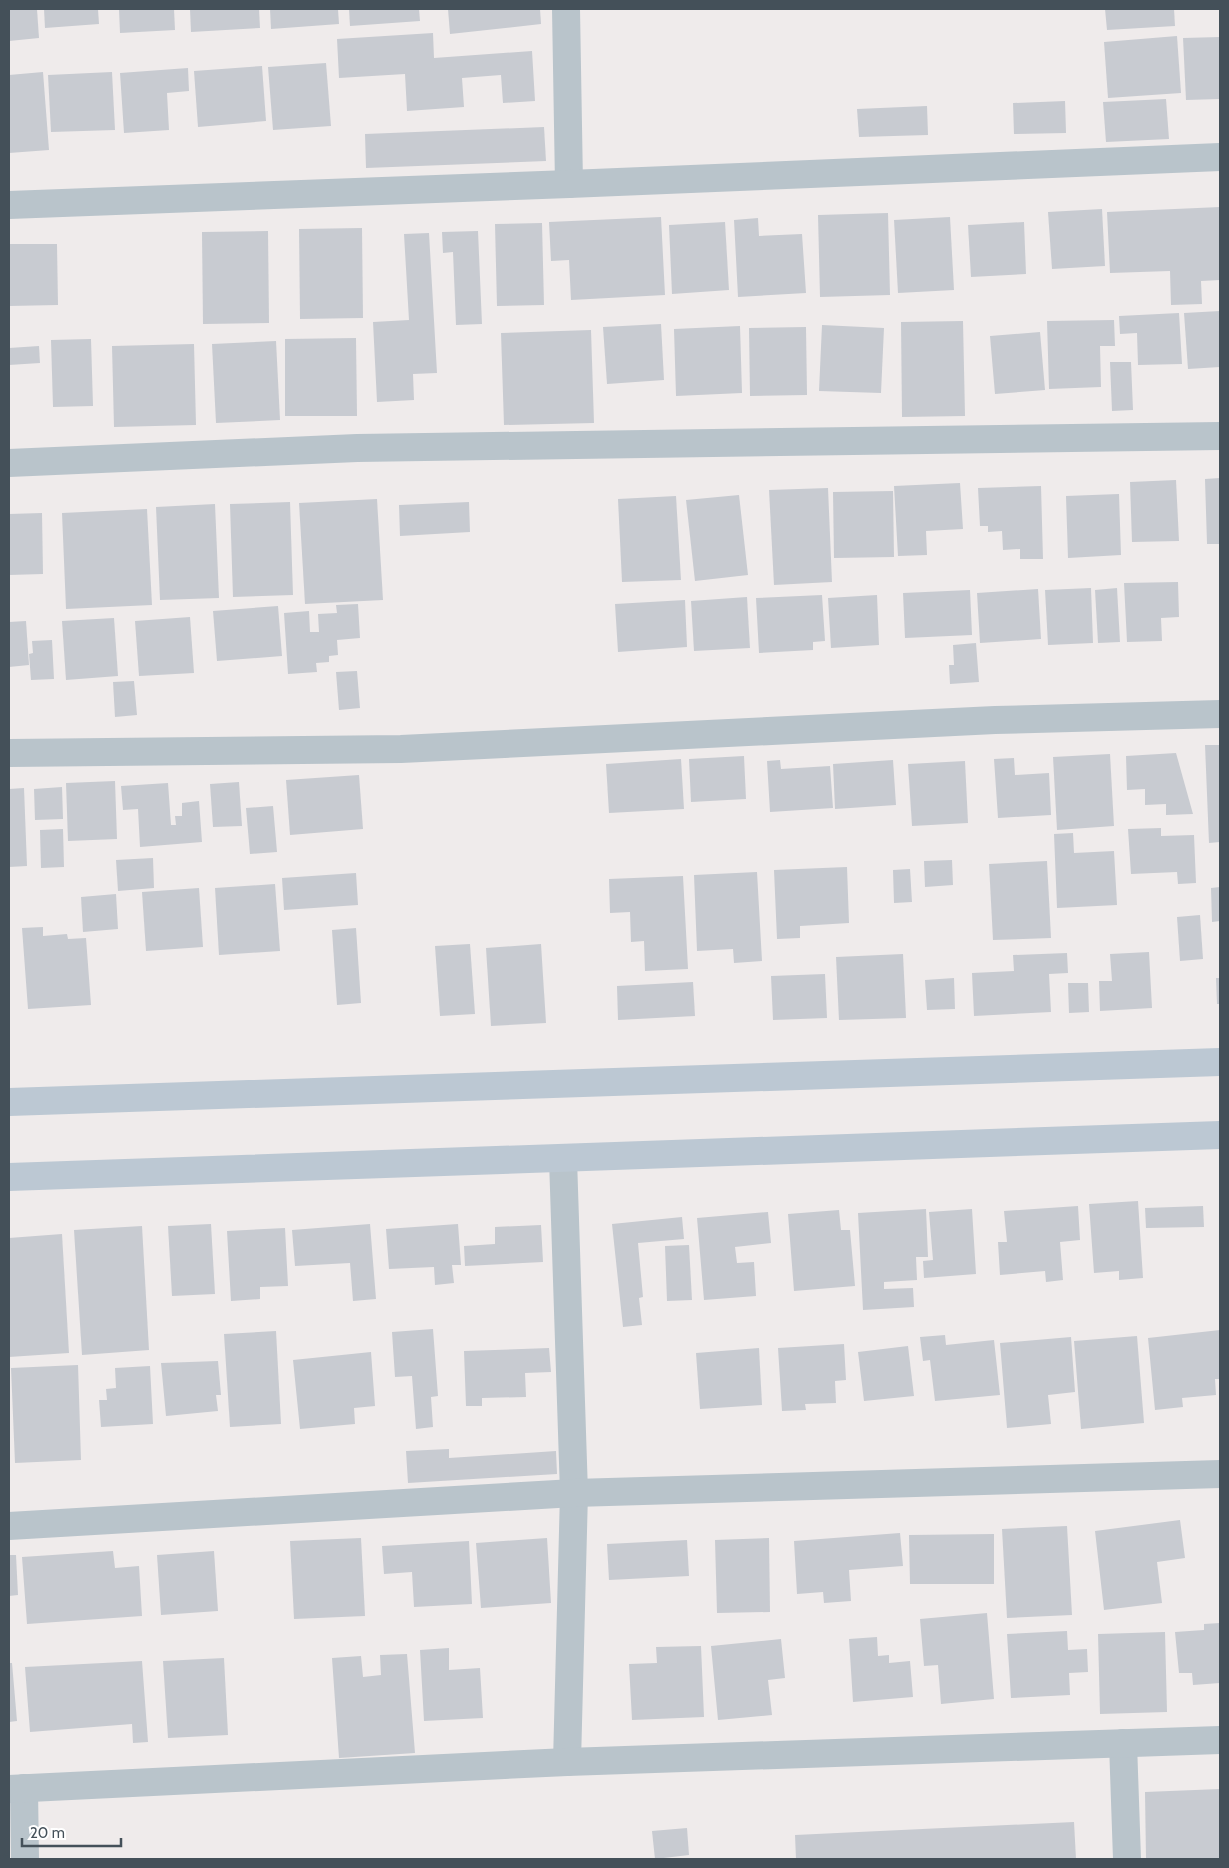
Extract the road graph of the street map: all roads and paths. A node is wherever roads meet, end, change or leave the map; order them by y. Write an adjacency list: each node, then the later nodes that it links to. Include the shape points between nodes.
1 (566, 9): 3 (street)
2 (1220, 157): 3 (street)
3 (569, 184): 4 (street)
4 (9, 205)
5 (1220, 436): 6 (street, via 357,448)
6 (9, 463)
7 (1220, 714): 8 (street, via 985,720 401,748)
8 (9, 753)
9 (1220, 1062): 10 (main road)
10 (9, 1102)
11 (1220, 1135): 12 (main road)
12 (563, 1159): 13 (main road); 15 (street)
13 (9, 1177)
14 (1220, 1474): 15 (street)
15 (574, 1493): 16 (street); 19 (street)
16 (9, 1526)
17 (1220, 1740): 18 (street)
18 (1123, 1743): 19 (street); 22 (street)
19 (567, 1762): 20 (street)
20 (16, 1788): 21 (street)
21 (25, 1859)
22 (1127, 1859)

